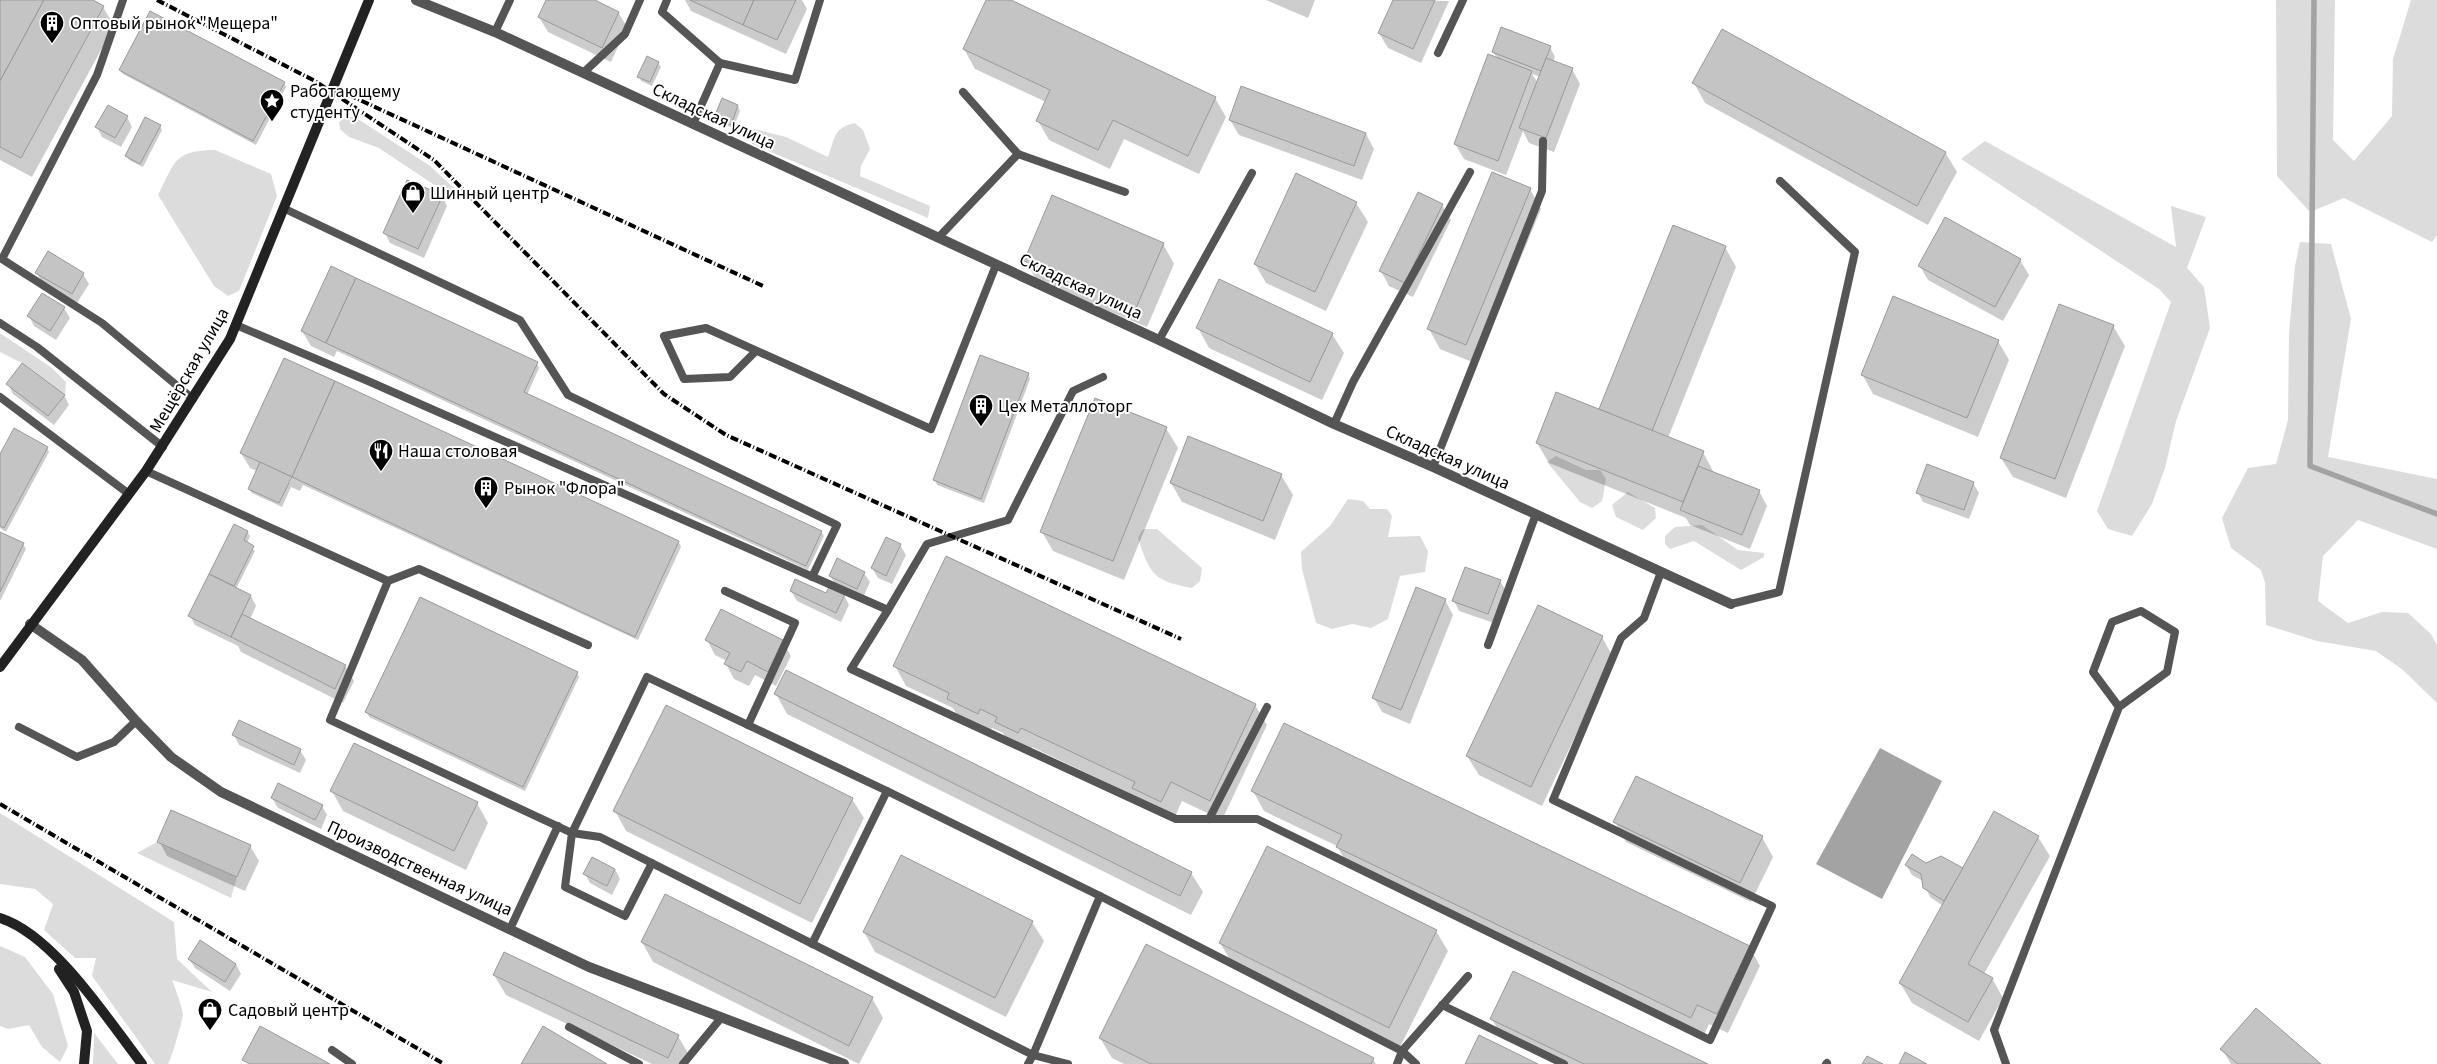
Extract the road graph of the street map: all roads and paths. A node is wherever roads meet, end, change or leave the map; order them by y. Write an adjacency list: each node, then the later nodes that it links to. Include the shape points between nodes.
1 (123, 0): 23 (lane, via 97,74)
2 (369, 0): 21 (main road, Мещёрская улица)
3 (416, 0): 9 (street, Складская улица)
4 (510, 0): 9 (lane)
5 (640, 0): 12 (lane, via 625,34)
6 (667, 0): 11 (lane, via 662,12)
7 (820, 0): 11 (lane, via 795,80)
8 (1463, 0): 10 (lane)
9 (494, 32): 12 (street, Складская улица)
10 (1438, 53)
11 (720, 63): 14 (lane)
12 (583, 73): 14 (street, Складская улица)
13 (962, 92): 16 (lane)
14 (693, 124): 22 (street, Складская улица)
15 (1543, 141): 34 (lane, via 1542,190)
16 (1018, 154): 20 (lane); 22 (lane)
17 (1470, 172): 32 (lane, via 1353,382)
18 (1252, 173): 27 (lane)
19 (1780, 181): 42 (lane, via 1855,252 1779,592)
20 (1125, 192)
21 (283, 208): 26 (main road, Мещёрская улица); 39 (lane, via 520,320 568,395 836,525)
22 (938, 238): 24 (street, Складская улица)
23 (1, 258): 31 (lane, via 102,323)
24 (996, 265): 27 (street, Складская улица); 28 (lane, via 931,429)
25 (0, 323): 33 (lane, via 37,347)
26 (236, 325): 31 (main road, Мещёрская улица); 39 (lane)
27 (1159, 340): 32 (street, Складская улица)
28 (755, 352): 28 (lane, via 706,328 664,336 684,379 730,377)
29 (1103, 377): 43 (lane, via 1072,391 1008,520 927,544)
30 (0, 397): 36 (lane)
31 (193, 399): 33 (main road, Мещёрская улица)
32 (1334, 424): 34 (street, Складская улица)
33 (163, 447): 35 (main road, Мещёрская улица)
34 (1433, 467): 37 (street, Складская улица)
35 (146, 471): 36 (main road, Мещёрская улица); 40 (lane)
36 (129, 494): 44 (main road, Мещёрская улица)
37 (1536, 514): 38 (street, Складская улица); 46 (lane)
38 (1661, 572): 42 (street, Складская улица); 54 (lane, via 1644,618 1621,638 1553,800 1772,906 1710,1040 1257,819)
39 (812, 577): 43 (lane)
40 (388, 581): 45 (lane, via 419,569); 55 (lane, via 330,720)
41 (725, 591): 51 (lane, via 795,623)
42 (1731, 604)
43 (888, 610): 54 (lane, via 851,669 1176,819)
44 (30, 624): 47 (main road, Мещёрская улица); 50 (street, Производственная улица, via 82,660)
45 (588, 645)
46 (1488, 645)
47 (0, 667)
48 (1266, 707): 54 (lane)
49 (2118, 707): 49 (lane, via 2167,672 2175,632 2142,611 2112,622 2093,672); 82 (lane, via 1994,1030)
50 (136, 721): 52 (lane, via 114,742 77,757); 60 (street, Производственная улица, via 171,757 221,792)
51 (748, 725): 53 (lane); 56 (lane, via 648,677)
52 (19, 728)
53 (887, 791): 58 (lane); 61 (lane)
54 (1209, 819)
55 (558, 826): 56 (lane); 60 (lane)
56 (572, 833): 57 (lane, via 600,837); 57 (lane, via 565,887 625,916)
57 (652, 864): 61 (lane)
58 (1100, 896): 68 (lane); 69 (lane)
59 (0, 918): 62 (main road, via 12,922)
60 (510, 929): 65 (street, Производственная улица, via 589,967)
61 (812, 944): 69 (lane)
62 (43, 945): 71 (main road, via 74,992 87,1031); 72 (main road, via 83,986)
63 (1468, 976): 64 (lane)
64 (1442, 1005): 68 (lane); 81 (lane)
65 (722, 1018): 70 (street, Производственная улица); 75 (lane)
66 (569, 1026): 74 (lane)
67 (332, 1050): 73 (lane)
68 (1402, 1051): 79 (lane); 80 (lane)
69 (1033, 1055): 77 (lane); 78 (lane)
70 (833, 1062): 76 (street, Производственная улица)
71 (84, 1064)
72 (142, 1064)
73 (352, 1064)
74 (638, 1064)
75 (683, 1064)
76 (844, 1064)
77 (1028, 1064)
78 (1068, 1064)
79 (1396, 1064)
80 (1416, 1064)
81 (1564, 1064)
82 (2006, 1064)

